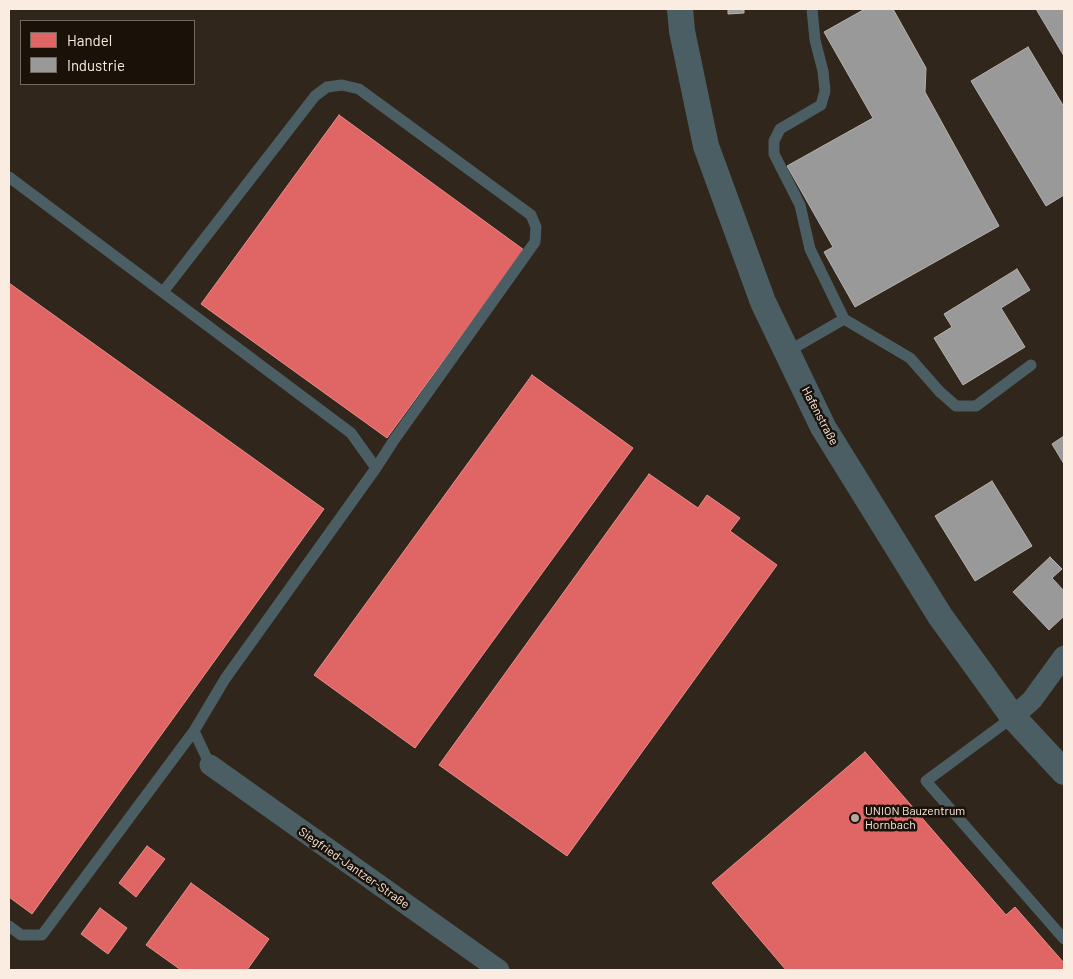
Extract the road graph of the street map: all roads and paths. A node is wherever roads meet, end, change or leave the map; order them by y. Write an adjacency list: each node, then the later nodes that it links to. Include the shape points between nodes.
1 (680, 9): 6 (street, Hafenstraße, via 706,146 763,302)
2 (812, 9): 5 (lane, via 825,91 821,105 780,129 774,141 774,154 800,205 810,249)
3 (9, 177): 4 (lane)
4 (162, 292): 8 (lane, via 351,433); 8 (lane, via 315,96 327,87 342,85 359,89 531,215 536,227 535,242)
5 (844, 319): 6 (lane); 7 (lane, via 910,358 956,406 976,406)
6 (787, 352): 10 (street, Hafenstraße, via 823,426 935,608)
7 (1030, 365)
8 (376, 468): 11 (lane, via 225,679)
9 (1064, 656): 10 (street, via 1032,700)
10 (1013, 717): 13 (street, Hafenstraße); 15 (lane, via 926,781)
11 (194, 731): 12 (lane); 14 (lane, via 42,935 21,935)
12 (210, 765): 16 (street, Siegfried-Jantzer-Straße)
13 (1064, 772)
14 (9, 926)
15 (1064, 939)
16 (499, 970)

